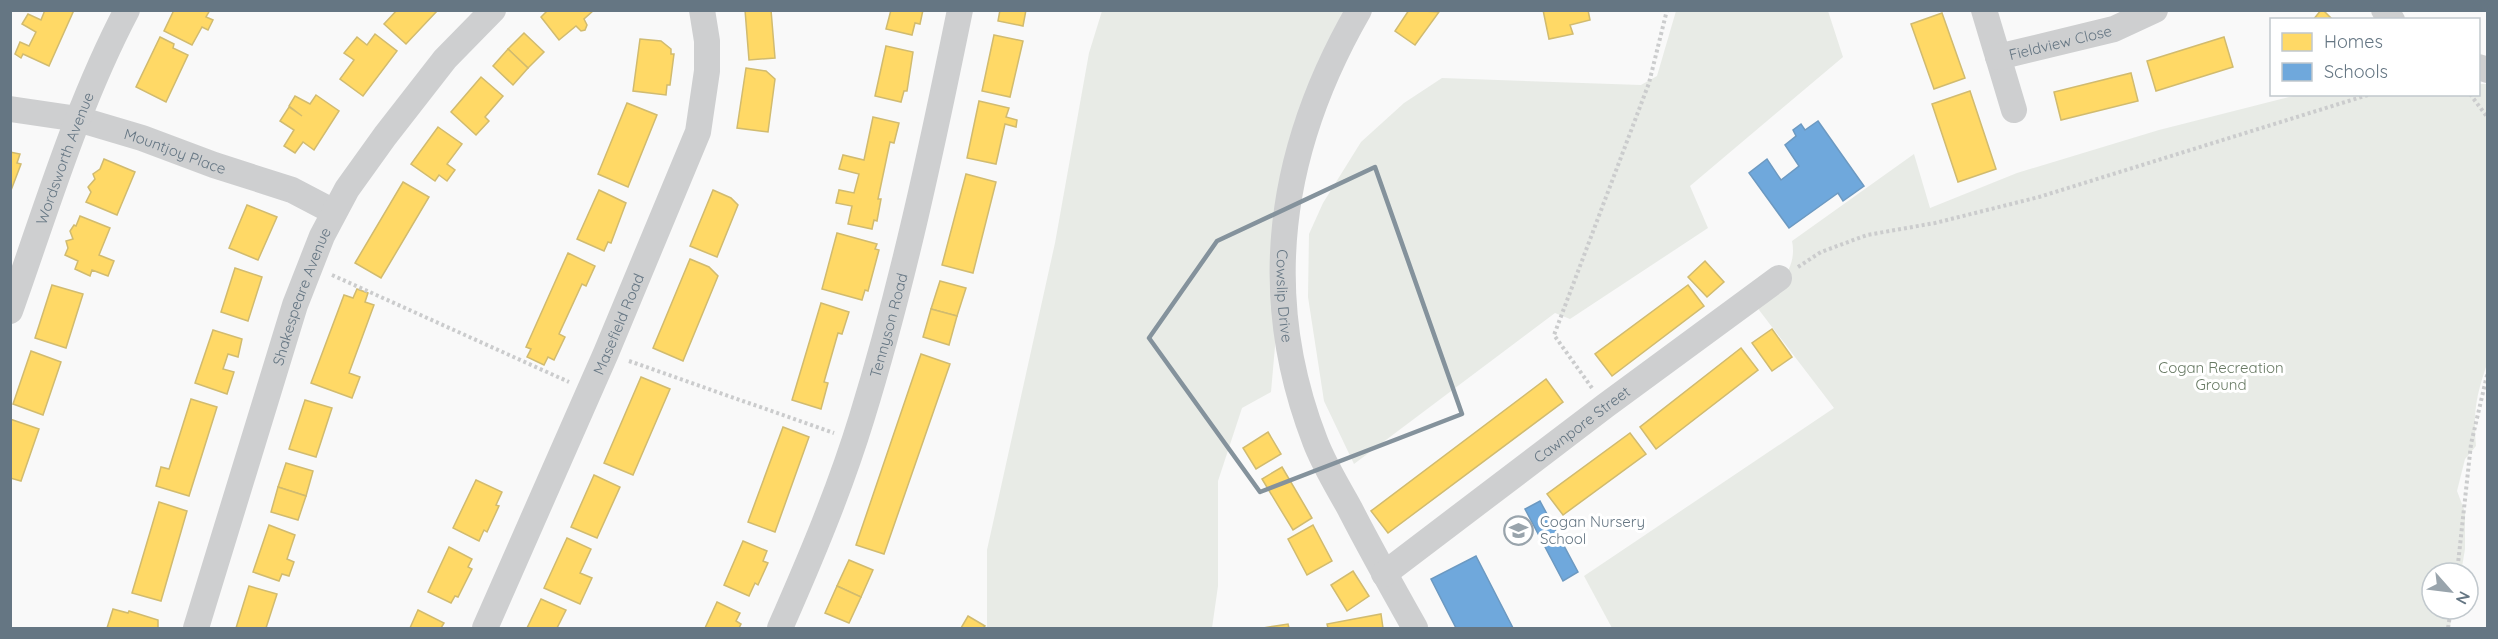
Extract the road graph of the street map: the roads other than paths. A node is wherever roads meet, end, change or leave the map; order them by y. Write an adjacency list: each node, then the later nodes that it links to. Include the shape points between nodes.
1 (127, 10): 11 (street, Wordsworth Avenue, via 103,56)
2 (493, 10): 12 (street, Shakespeare Avenue, via 418,92)
3 (702, 10): 17 (street, Masefield Road, via 707,70 698,132)
4 (960, 10): 18 (street, Tennyson Road, via 908,247 855,441)
5 (1359, 10): 15 (street, Cowslip Drive, via 1313,108 1290,187 1282,256 1283,313 1296,385 1315,442)
6 (1984, 10): 8 (street, Fieldview Close)
7 (2155, 10): 8 (street, Fieldview Close, via 2114,29)
8 (1998, 57): 10 (street, Fieldview Close)
9 (10, 109): 11 (street, Mountjoy Place)
10 (2014, 110)
11 (78, 119): 12 (street, Mountjoy Place, via 292,190); 14 (street, Wordsworth Avenue)
12 (334, 212): 16 (street, Shakespeare Avenue, via 309,265)
13 (1779, 278): 15 (street, Cawnpore Street)
14 (10, 311)
15 (1384, 574): 19 (street, Cowslip Drive)
16 (196, 628)
17 (485, 628)
18 (780, 628)
19 (1415, 628)

